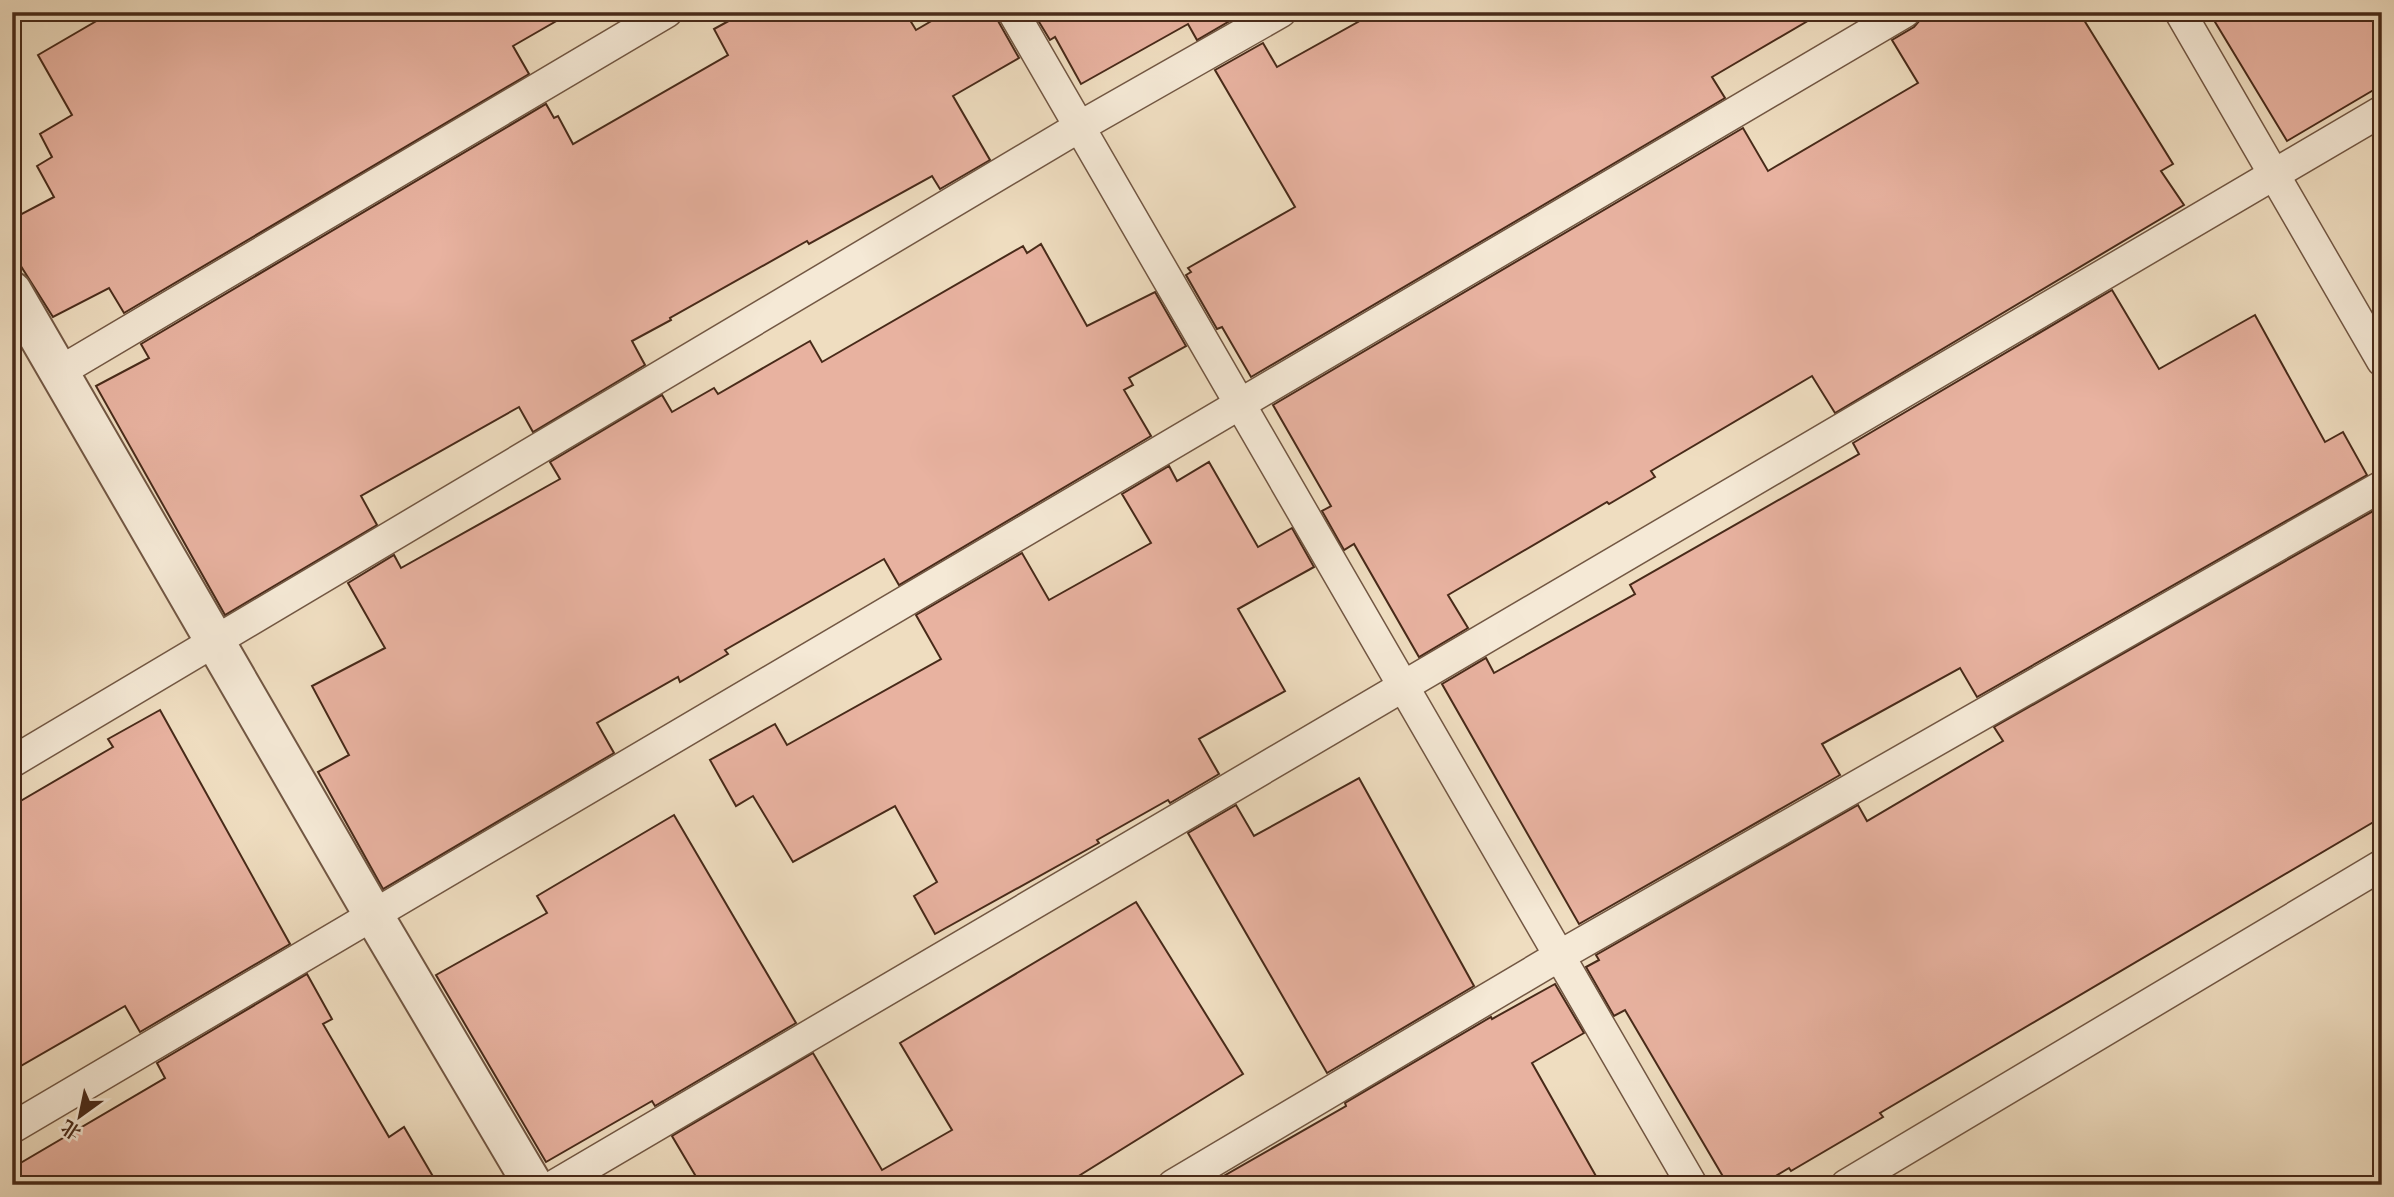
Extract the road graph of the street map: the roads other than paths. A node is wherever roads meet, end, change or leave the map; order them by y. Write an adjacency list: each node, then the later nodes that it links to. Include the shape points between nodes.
1 (667, 12): 11 (lane)
2 (1013, 12): 7 (lane)
3 (1281, 12): 7 (lane)
4 (1905, 12): 12 (lane)
5 (2180, 12): 8 (lane)
6 (2382, 111): 8 (lane)
7 (1079, 127): 12 (lane); 14 (lane)
8 (2275, 174): 10 (lane); 15 (lane)
9 (12, 291): 11 (street)
10 (2382, 361)
11 (60, 372): 14 (street)
12 (1239, 403): 15 (lane); 18 (lane)
13 (2382, 486): 19 (lane)
14 (215, 641): 16 (lane); 18 (street)
15 (1405, 685): 19 (lane); 22 (lane)
16 (12, 762)
17 (2382, 865): 25 (lane)
18 (374, 916): 20 (lane); 21 (street)
19 (1559, 956): 23 (lane); 24 (lane)
20 (12, 1128)
21 (533, 1185)
22 (555, 1185)
23 (1172, 1185)
24 (1692, 1185)
25 (1846, 1185)

